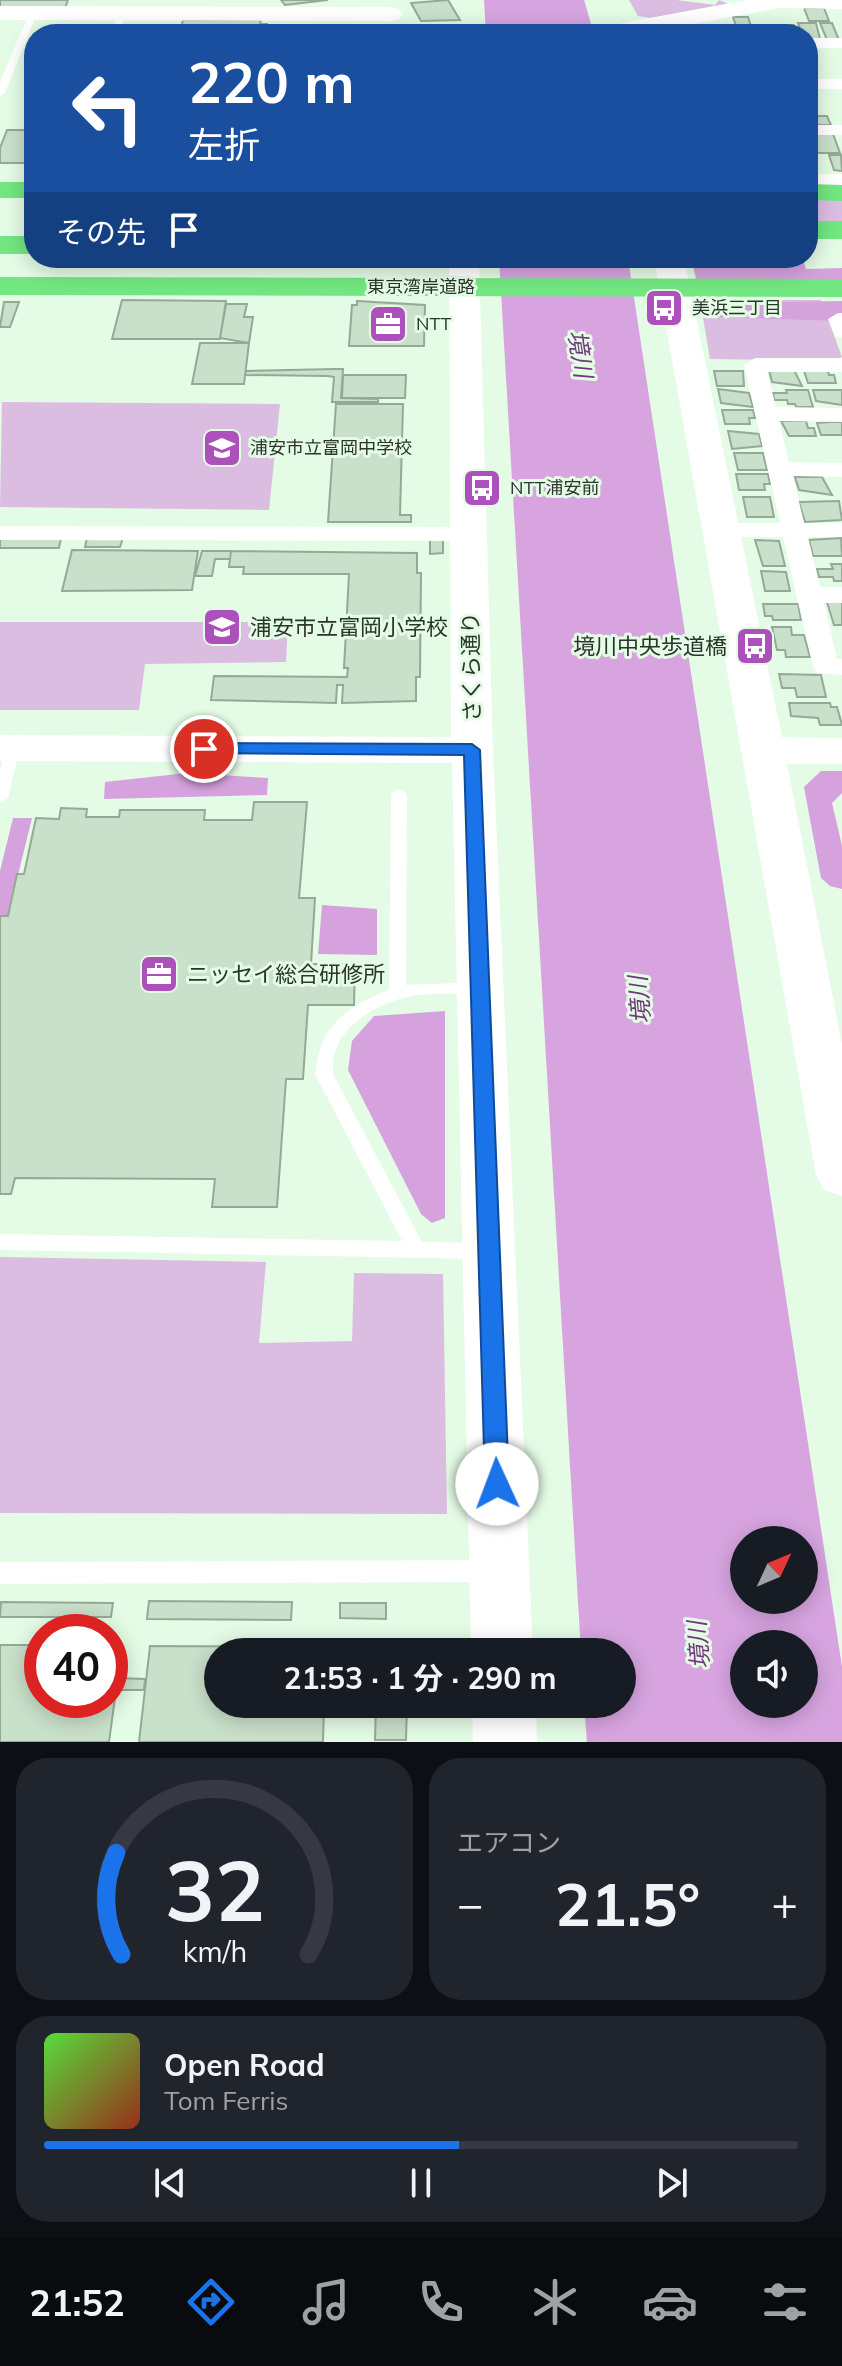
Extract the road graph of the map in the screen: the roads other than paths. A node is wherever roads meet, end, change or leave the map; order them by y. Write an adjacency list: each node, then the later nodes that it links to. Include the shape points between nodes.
1 (759, 3): 3 (street); 10 (street)
2 (616, 4): 9 (street)
3 (842, 4)
4 (0, 13): 5 (street)
5 (33, 13): 6 (street); 8 (lane)
6 (113, 15): 7 (street)
7 (392, 16)
8 (28, 24)
9 (625, 24)
10 (665, 24)
11 (24, 35): 16 (lane)
12 (818, 43): 13 (street)
13 (842, 43)
14 (818, 84): 15 (street)
15 (842, 84)
16 (0, 93)
17 (818, 130): 18 (street)
18 (842, 130)
19 (818, 180): 20 (street)
20 (842, 180)
21 (0, 190): 22 (highway)
22 (24, 190)
23 (818, 192): 24 (highway)
24 (842, 193)
25 (0, 227): 26 (highway)
26 (24, 227)
27 (818, 230): 28 (highway)
28 (842, 230)
29 (0, 245): 30 (highway)
30 (24, 245)
31 (818, 247): 32 (highway)
32 (842, 247)
33 (464, 268): 48 (street, さくら通り)
34 (671, 268): 44 (street)
35 (0, 286): 36 (highway, 東京湾岸道路)
36 (842, 288)
37 (842, 319): 38 (street)
38 (842, 332)
39 (842, 365): 40 (street, via 755,365)
40 (766, 414): 41 (street); 42 (street)
41 (842, 415)
42 (779, 469): 43 (street); 45 (street)
43 (842, 470)
44 (722, 530): 45 (street); 54 (street)
45 (794, 530): 46 (street); 49 (street)
46 (842, 530)
47 (0, 533): 48 (street)
48 (469, 534): 53 (street, さくら通り)
49 (809, 595): 50 (street); 51 (street, via 826,667)
50 (842, 595)
51 (842, 667)
52 (6, 748): 53 (street); 57 (lane)
53 (472, 750): 58 (street, さくら通り)
54 (763, 750): 55 (street); 60 (street)
55 (842, 751)
56 (399, 794): 59 (lane)
57 (0, 798)
58 (480, 988): 59 (lane); 63 (street, さくら通り)
59 (397, 994): 62 (lane, via 366,1008 338,1030 326,1050 324,1074)
60 (842, 1175)
61 (0, 1242): 62 (lane)
62 (416, 1250): 63 (lane)
63 (489, 1251): 64 (street, さくら通り)
64 (500, 1571): 65 (lane); 66 (street, さくら通り)
65 (0, 1573)
66 (502, 1638)
67 (504, 1718): 68 (street)
68 (505, 1742)

